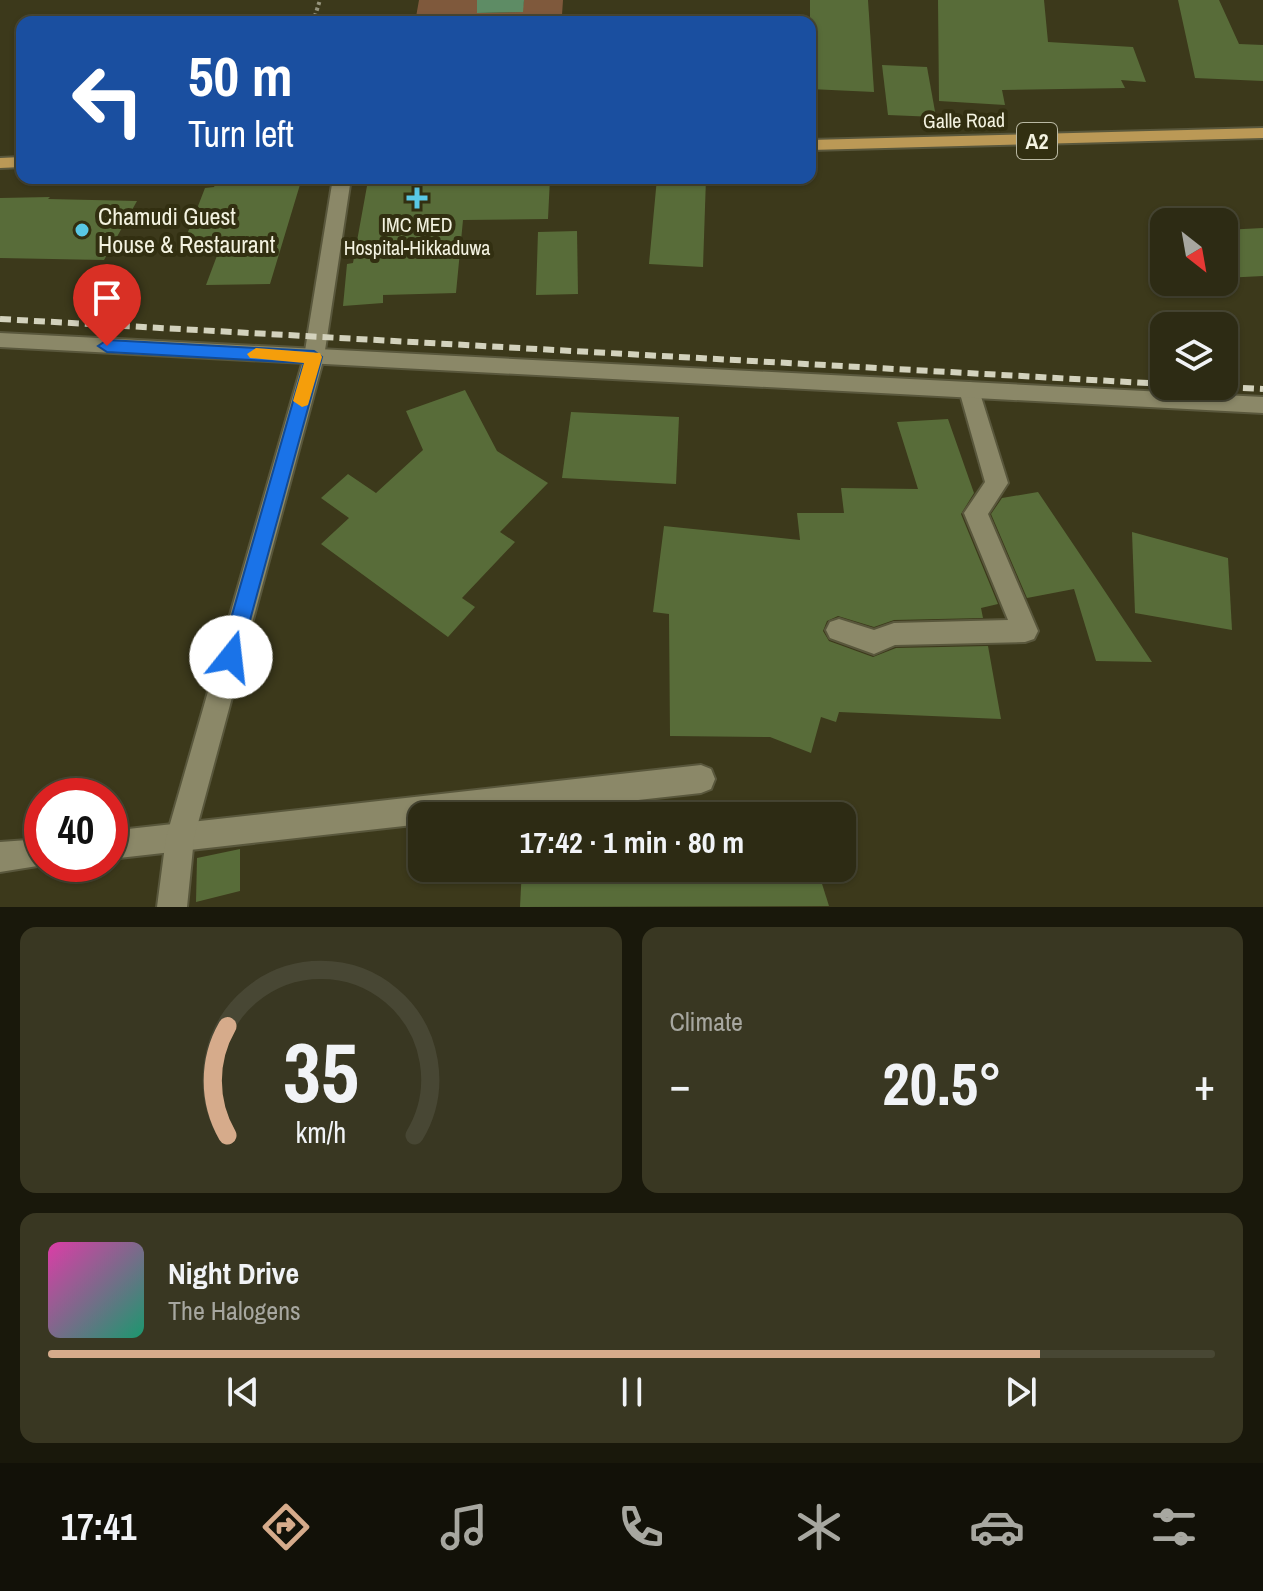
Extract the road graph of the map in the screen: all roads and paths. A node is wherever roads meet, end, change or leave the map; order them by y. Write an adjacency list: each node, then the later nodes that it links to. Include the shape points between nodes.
1 (1263, 133): 2 (highway, Galle Road / A2)
2 (816, 145)
3 (341, 184): 5 (street)
4 (0, 340): 5 (street)
5 (314, 357): 6 (street); 10 (street)
6 (969, 390): 7 (street); 8 (street, via 997,483 976,513 1025,631 894,634 874,642)
7 (1263, 405)
8 (839, 630)
9 (701, 779): 10 (street)
10 (180, 838): 11 (street); 14 (street)
11 (128, 843)
12 (24, 855): 13 (street)
13 (0, 857)
14 (172, 907)

